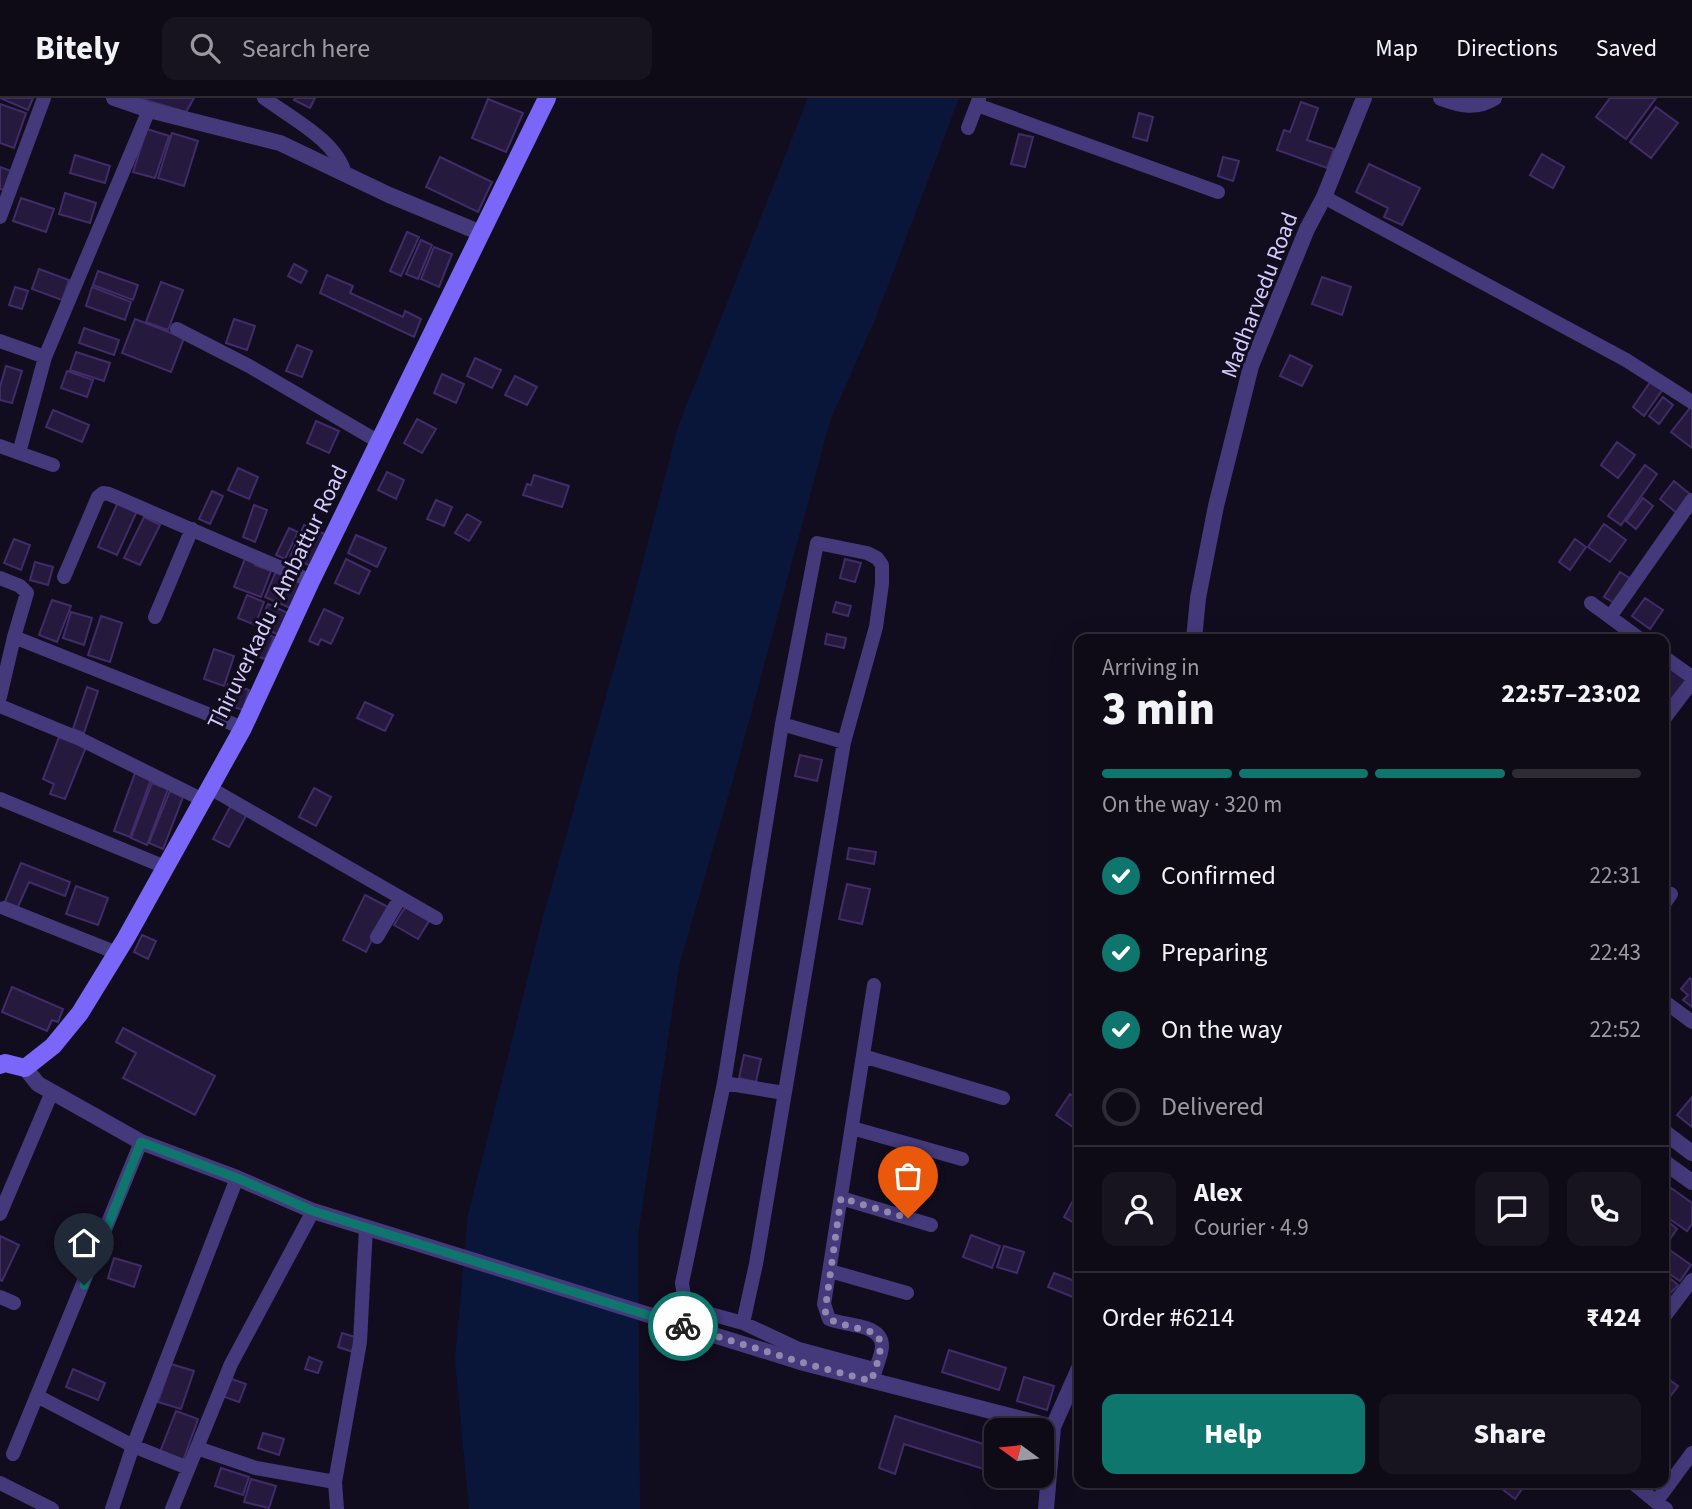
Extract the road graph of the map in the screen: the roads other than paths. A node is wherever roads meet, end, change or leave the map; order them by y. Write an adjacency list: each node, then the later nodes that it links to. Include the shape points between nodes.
1 (44, 98): 14 (street)
2 (114, 98): 9 (street)
3 (264, 98): 11 (street, via 331,147)
4 (547, 98): 15 (main road, Thiruverkadu - Ambattur Road)
5 (1364, 98): 13 (street, Madharvedu Road)
6 (1441, 98): 7 (street, via 1466,105)
7 (1494, 98)
8 (979, 102): 10 (street); 12 (street)
9 (149, 110): 11 (street, via 280,143); 18 (street)
10 (968, 128)
11 (345, 174): 15 (street)
12 (1218, 192)
13 (1324, 197): 19 (street, via 1626,360); 32 (street, Madharvedu Road, via 1251,366 1216,506)
14 (0, 216)
15 (481, 233): 20 (main road, Thiruverkadu - Ambattur Road)
16 (177, 329): 20 (street)
17 (0, 341): 18 (street)
18 (45, 357): 22 (street)
19 (1692, 402)
20 (379, 442): 28 (main road, Thiruverkadu - Ambattur Road)
21 (0, 446): 22 (street)
22 (19, 453): 23 (street)
23 (53, 465)
24 (1692, 500): 31 (street)
25 (192, 528): 26 (street, via 103,494); 28 (street); 30 (street)
26 (64, 577)
27 (0, 578): 34 (street, via 27,593)
28 (311, 581): 41 (main road, Thiruverkadu - Ambattur Road)
29 (1591, 603): 31 (street)
30 (155, 617)
31 (1610, 617): 33 (street)
32 (1194, 634)
33 (1633, 634)
34 (14, 637): 37 (street); 41 (street)
35 (1669, 661): 36 (street)
36 (1692, 679): 39 (street)
37 (0, 697)
38 (0, 706): 43 (street)
39 (1669, 712)
40 (782, 724): 42 (street); 42 (street, via 817,543 867,553 882,565 882,584 876,627); 57 (street)
41 (243, 728): 43 (main road, Thiruverkadu - Ambattur Road)
42 (844, 742): 59 (street)
43 (207, 794): 45 (main road, Thiruverkadu - Ambattur Road); 46 (street)
44 (0, 799): 45 (street)
45 (165, 867): 50 (main road, Thiruverkadu - Ambattur Road)
46 (400, 898): 48 (street); 49 (street)
47 (4, 908): 50 (street)
48 (436, 918)
49 (377, 937)
50 (117, 953): 56 (main road, Thiruverkadu - Ambattur Road, via 80,1013 52,1046)
51 (874, 985): 54 (street)
52 (1669, 1006): 53 (street)
53 (1692, 1022)
54 (863, 1056): 60 (street); 61 (street)
55 (2, 1063): 56 (main road)
56 (25, 1068): 58 (street)
57 (724, 1083): 59 (street); 78 (street, via 682,1283 685,1303 692,1309)
58 (52, 1092): 63 (street); 71 (street)
59 (784, 1093): 78 (street)
60 (1003, 1098)
61 (852, 1128): 65 (street); 69 (street)
62 (1669, 1136): 64 (street)
63 (141, 1142): 67 (street); 81 (street)
64 (1692, 1153)
65 (962, 1159)
66 (1669, 1168): 68 (street)
67 (237, 1178): 70 (street); 84 (street)
68 (1692, 1182)
69 (841, 1198): 72 (street); 74 (street)
70 (313, 1211): 73 (street); 85 (street, via 231,1364)
71 (0, 1214)
72 (931, 1225)
73 (366, 1227): 79 (street, via 804,1363); 89 (street, via 360,1342)
74 (830, 1271): 76 (street); 79 (street, via 824,1304 827,1317 879,1336 882,1348)
75 (1692, 1280): 77 (street)
76 (907, 1293)
77 (1669, 1310)
78 (743, 1324): 79 (street, via 799,1349 870,1368)
79 (872, 1378): 82 (street)
80 (1074, 1380): 83 (street)
81 (37, 1396): 84 (street); 87 (street)
82 (1020, 1418)
83 (1054, 1425)
84 (133, 1446): 88 (street); 95 (street)
85 (197, 1448): 88 (street); 89 (street, via 256,1468)
86 (1692, 1453): 93 (street)
87 (13, 1454)
88 (188, 1468): 96 (street)
89 (335, 1482): 97 (street)
90 (0, 1483): 94 (street)
91 (1047, 1488): 98 (street)
92 (1640, 1488): 93 (street)
93 (1661, 1505)
94 (52, 1509)
95 (112, 1509)
96 (172, 1509)
97 (337, 1509)
98 (1045, 1509)

